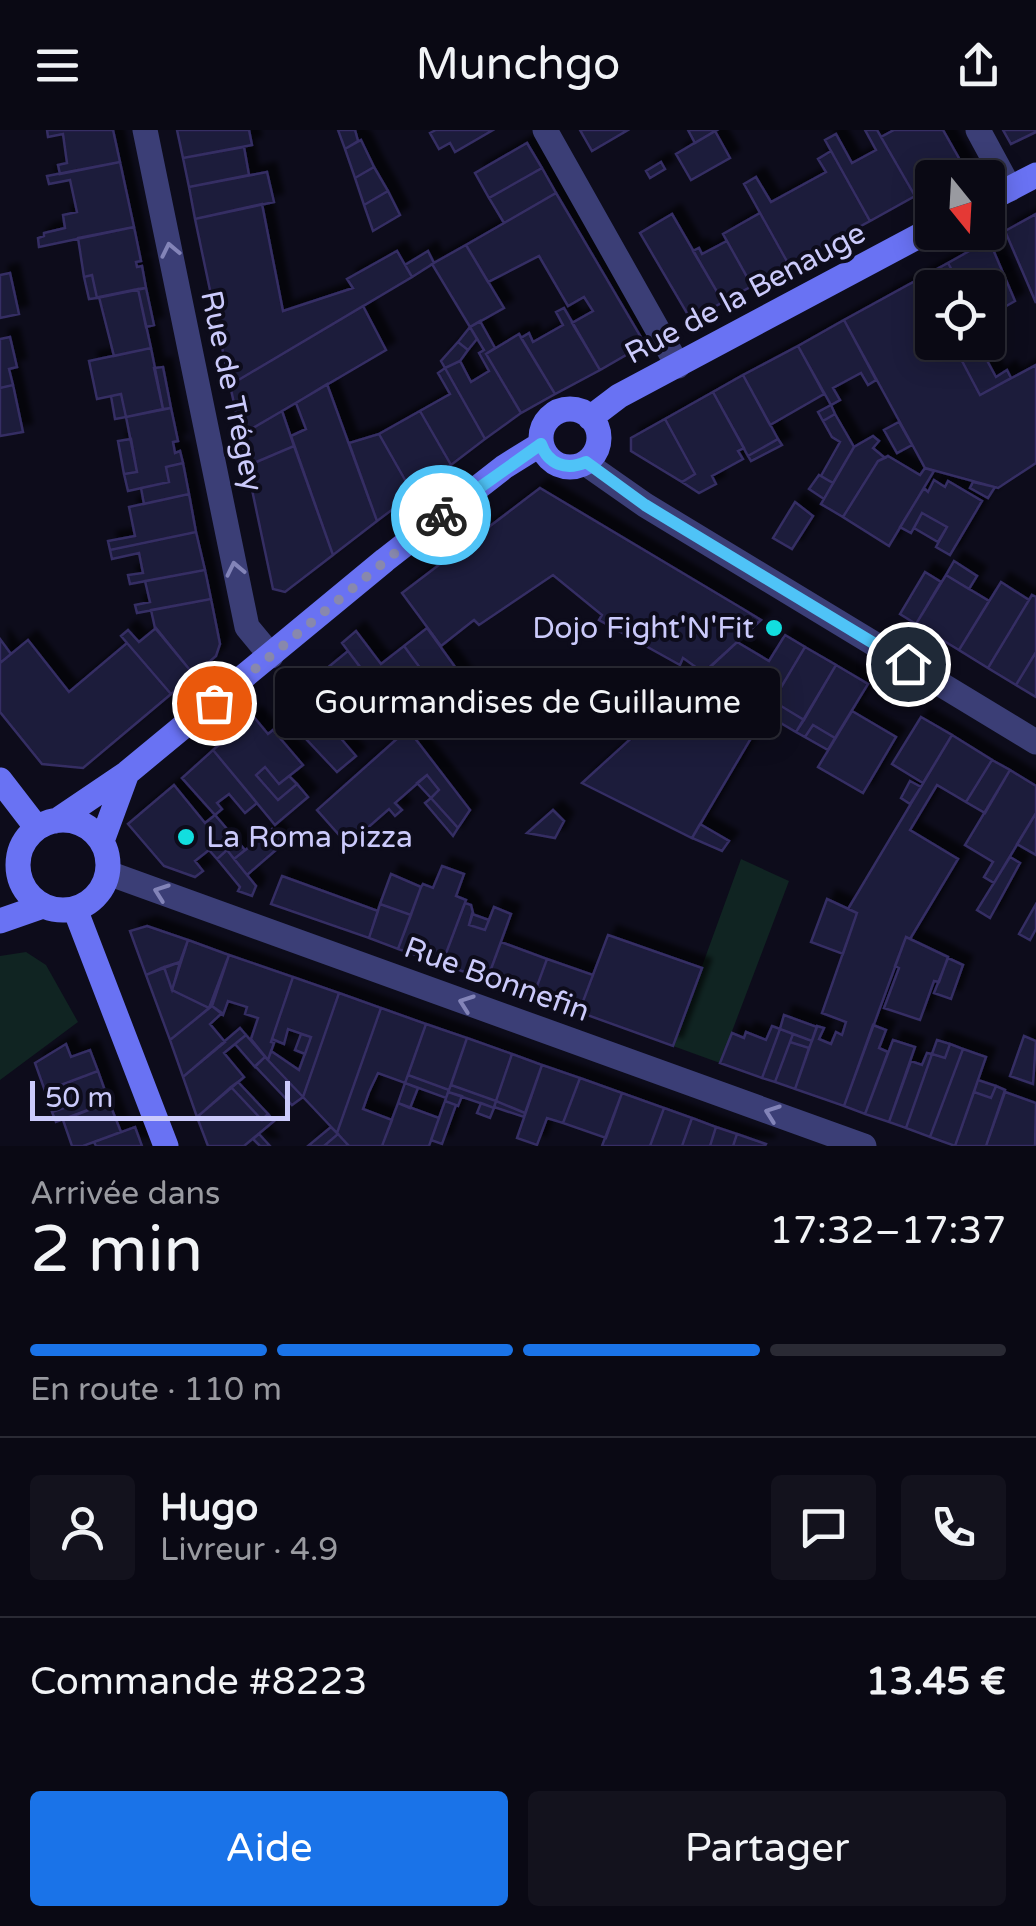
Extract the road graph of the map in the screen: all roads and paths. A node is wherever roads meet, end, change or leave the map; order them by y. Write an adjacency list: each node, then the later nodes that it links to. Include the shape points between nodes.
1 (145, 130): 12 (street, Rue de Trégey, one-way to 1, via 247,626)
2 (545, 130): 8 (street)
3 (978, 130): 4 (street)
4 (988, 160)
5 (1036, 174): 6 (main road)
6 (1005, 191)
7 (915, 238): 8 (main road, Rue de la Benauge)
8 (678, 366): 9 (main road, Rue de la Benauge)
9 (590, 418): 10 (main road, Rue de la Benauge, via 568,410 553,415 542,428); 11 (main road, via 598,441)
10 (541, 444): 11 (main road, via 558,465); 12 (main road, Rue de la Benauge, via 412,538)
11 (586, 462): 13 (street, via 645,505)
12 (272, 656): 14 (main road, Rue de la Benauge)
13 (1036, 742)
14 (127, 772): 16 (main road, Rue de la Benauge); 17 (main road)
15 (0, 780): 16 (main road)
16 (46, 824): 17 (main road, via 82,824); 18 (main road, via 26,838)
17 (102, 841): 19 (main road)
18 (9, 873): 20 (main road)
19 (108, 873): 21 (main road, via 96,896); 24 (street, Rue Bonnefin, one-way to 19)
20 (42, 906): 21 (main road); 22 (main road)
21 (75, 908): 23 (main road)
22 (0, 921)
23 (166, 1146)
24 (864, 1146)

